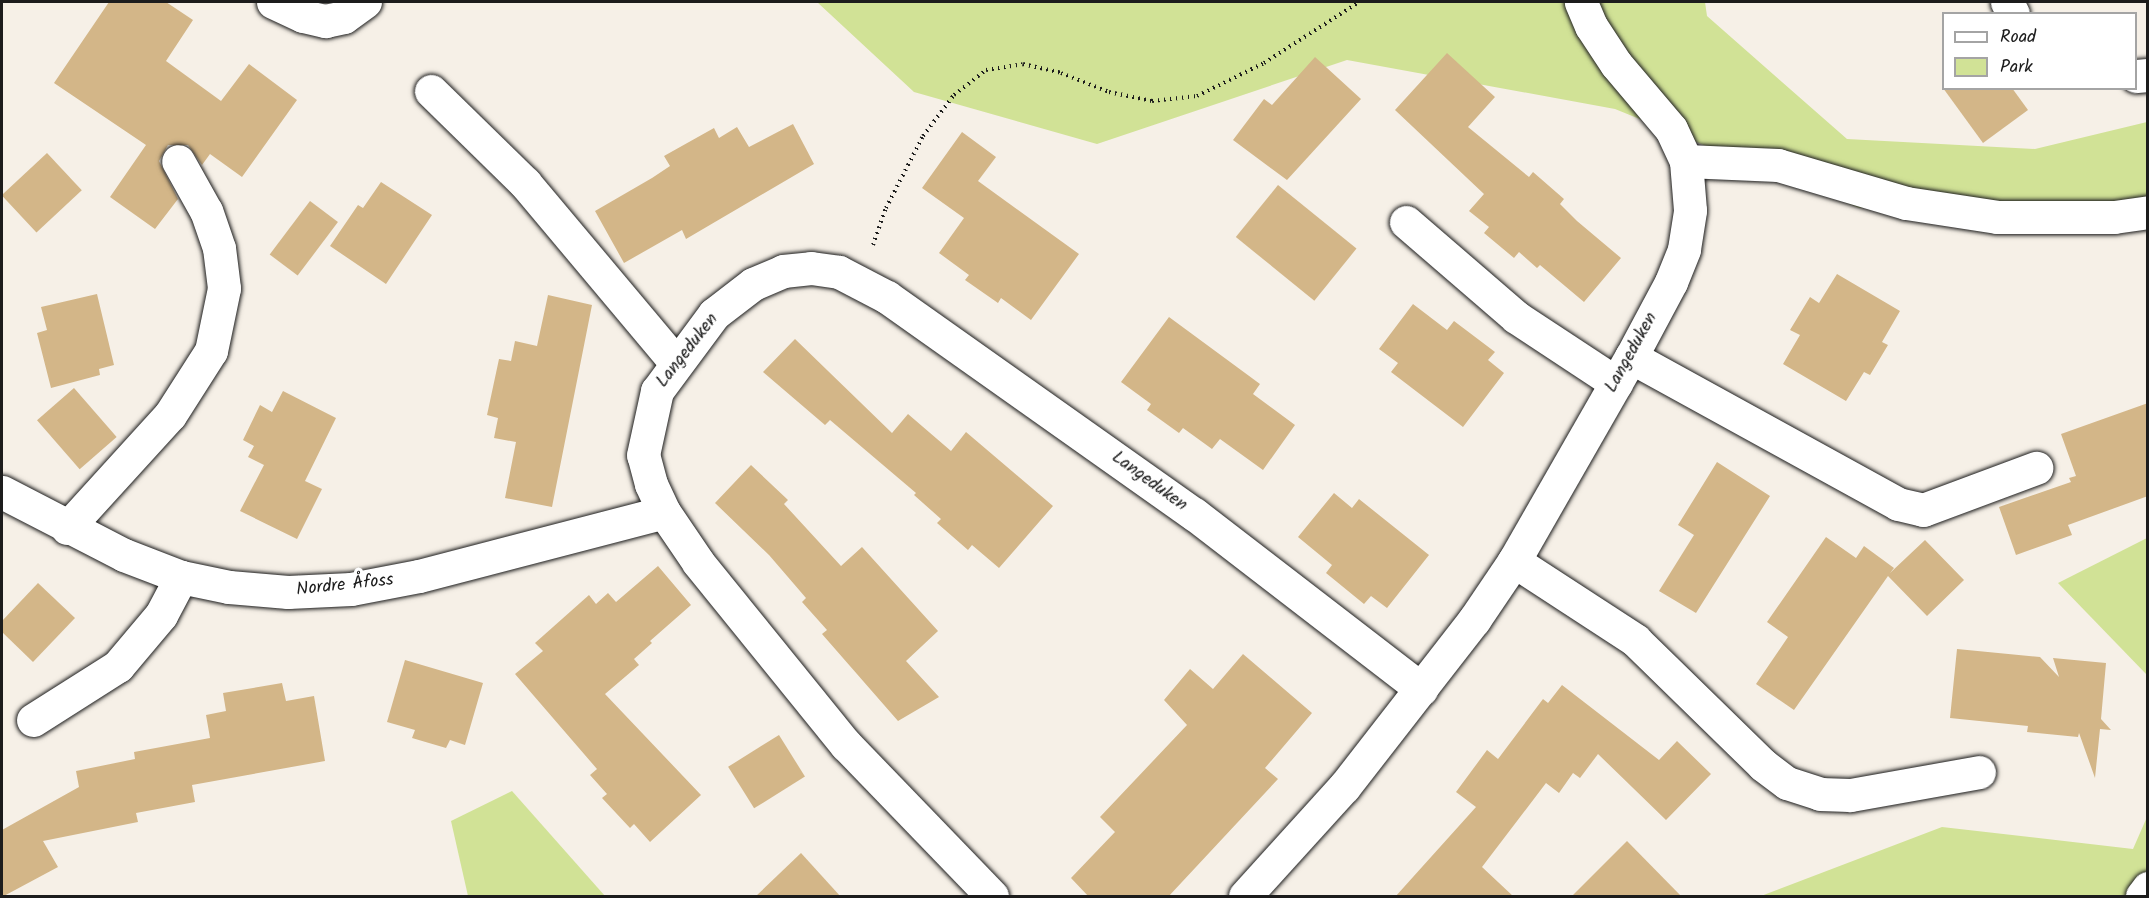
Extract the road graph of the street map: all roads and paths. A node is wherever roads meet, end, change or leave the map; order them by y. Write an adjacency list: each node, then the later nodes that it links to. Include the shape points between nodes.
1 (273, 2): 2 (street, via 325,21 344,17)
2 (365, 2)
3 (1359, 2): 10 (path, via 1264,63 1197,96 1152,101 1109,92 1061,73 1023,64 986,70 954,95 923,136 886,208)
4 (1581, 2): 6 (street, Langeduken, via 1591,26 1616,64 1671,129)
5 (431, 91): 11 (street, via 525,183)
6 (1686, 160): 8 (street, via 1778,165 1906,203 1997,217 2114,217); 12 (street, Langeduken, via 1690,210 1684,249 1671,282)
7 (178, 161): 16 (street, via 206,211 219,248 224,288 211,351 170,415)
8 (2148, 212)
9 (1406, 222): 12 (street, via 1516,317)
10 (860, 281): 11 (street, Langeduken, via 839,272 811,268 783,271 753,284 714,314); 19 (street, Langeduken, via 926,322 1185,507)
11 (675, 362): 15 (street, Langeduken, via 657,391 643,455)
12 (1623, 370): 13 (street, via 1898,504 1923,510); 17 (street, Langeduken)
13 (2036, 468)
14 (2, 492): 16 (street, Nordre Åfoss)
15 (664, 512): 18 (street, Nordre Åfoss, via 419,576 351,589 288,592 229,587); 23 (street, Langeduken, via 732,606 846,745)
16 (67, 528): 18 (street, Nordre Åfoss)
17 (1514, 561): 19 (street, Langeduken); 21 (street, via 1635,640 1763,765 1787,783 1820,794 1850,795)
18 (181, 577): 20 (street, via 161,615 118,666)
19 (1421, 689): 24 (street, Langeduken, via 1344,787)
20 (33, 720)
21 (1979, 772)
22 (2148, 888): 25 (street)
23 (992, 897)
24 (1245, 897)
25 (2142, 897)

